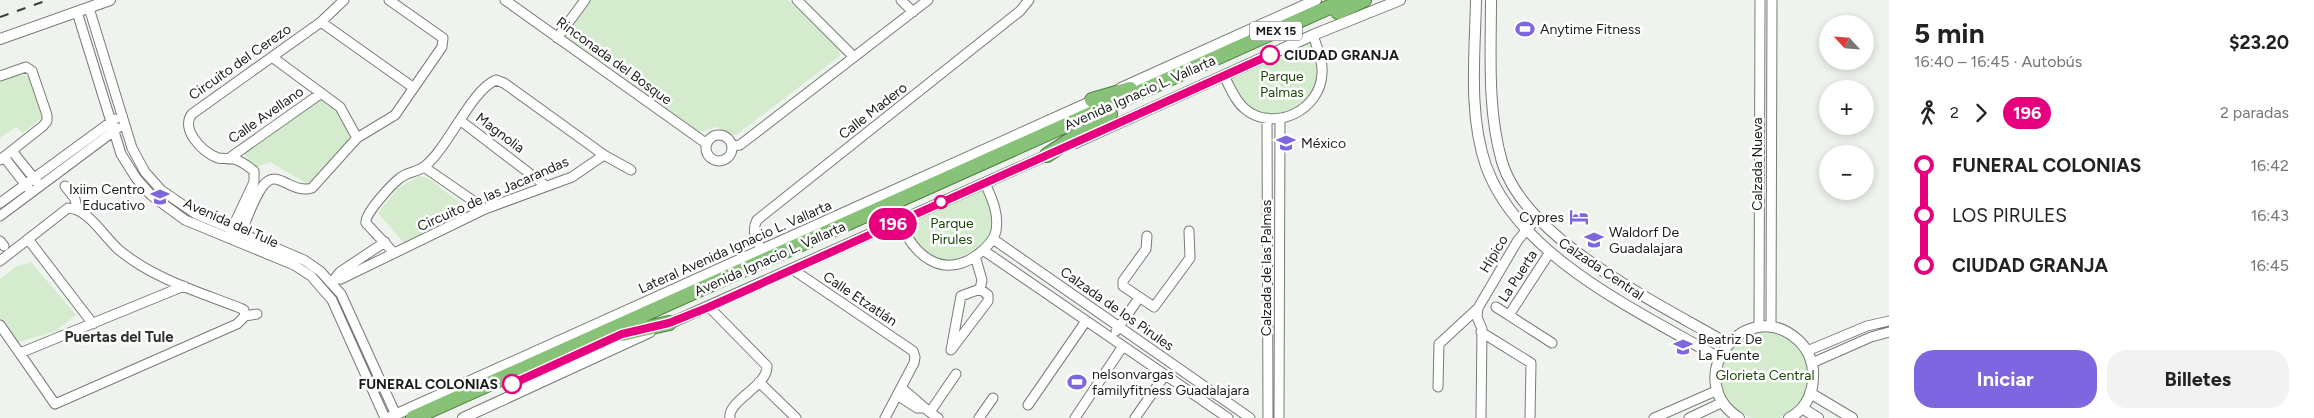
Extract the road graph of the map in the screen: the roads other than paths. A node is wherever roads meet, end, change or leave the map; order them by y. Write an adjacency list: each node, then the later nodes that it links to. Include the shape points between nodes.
1 (110, 0): 18 (street)
2 (344, 0): 21 (street, Circuito del Cerezo)
3 (389, 0): 30 (street, via 444,42)
4 (505, 0): 23 (street, Rinconada del Bosque)
5 (585, 0): 23 (street)
6 (797, 0): 26 (street)
7 (901, 0): 20 (street)
8 (928, 0): 20 (street)
9 (1029, 0): 76 (street, Calle Madero, via 1020,11 757,220 754,234)
10 (1316, 0): 32 (street, Avenida Ignacio L. Vallarta)
11 (1345, 0): 27 (highway, Avenida Ignacio L. Vallarta / MEX 15)
12 (1364, 0): 34 (highway, Avenida Ignacio L. Vallarta / MEX 15)
13 (1400, 0): 22 (street)
14 (1476, 0): 45 (street, Calzada Central, via 1474,106)
15 (1491, 0): 44 (street, Calzada Central, via 1491,105)
16 (1760, 0): 105 (street)
17 (1772, 0): 106 (street, Calzada Nueva)
18 (88, 8): 19 (street); 33 (street, Avenida del Tule)
19 (77, 12): 24 (street); 38 (street, Avenida del Tule)
20 (913, 12): 26 (street)
21 (321, 22): 25 (street, Circuito del Cerezo); 30 (street)
22 (1312, 36): 29 (street); 36 (street, via 1322,62 1318,89 1302,110)
23 (558, 38): 42 (street, Rinconada del Bosque)
24 (0, 39)
25 (272, 57): 31 (street); 49 (street, Circuito del Cerezo, via 188,119 187,126 201,147 218,158)
26 (854, 57): 43 (street, via 740,145)
27 (1181, 74): 32 (highway); 113 (highway, Avenida Ignacio L. Vallarta / MEX 15)
28 (0, 76): 48 (street, via 26,67 32,71 47,115 42,126)
29 (1224, 76): 35 (street, via 1245,109); 47 (street)
30 (414, 88): 41 (street, via 395,116)
31 (320, 94): 41 (street, via 340,107); 49 (street, Calle Avellano)
32 (1092, 100): 76 (street, Lateral Avenida Ignacio L. Vallarta)
33 (121, 114): 38 (street); 39 (street, Avenida del Tule)
34 (1110, 114): 47 (highway); 109 (highway, Avenida Ignacio L. Vallarta / MEX 15)
35 (1267, 118): 36 (street); 86 (street, Calzada de las Palmas)
36 (1280, 118): 85 (street, Calzada de las Palmas)
37 (461, 121): 46 (street, via 484,87 496,80); 51 (street); 60 (street, Magnolia)
38 (110, 122): 40 (street, Avenida del Tule); 54 (street)
39 (124, 123): 40 (street); 70 (street, Avenida del Tule, via 138,161 161,190 178,204)
40 (114, 131): 58 (street); 70 (street, Avenida del Tule, via 128,166 150,195 185,220)
41 (357, 138): 57 (street, via 312,188 302,190 274,178)
42 (706, 144): 43 (street, via 718,135 727,138); 43 (street, via 710,158 718,161 725,160)
43 (732, 146)
44 (1499, 148): 45 (street); 66 (street, Calzada Central, via 1513,184)
45 (1482, 152): 68 (street, Calzada Central, via 1499,193)
46 (604, 155): 52 (street); 60 (street, Circuito de las Jacarandas, via 572,177)
47 (1047, 155): 55 (street)
48 (5, 156): 50 (street); 53 (street)
49 (228, 159): 57 (street, Circuito del Cerezo, via 254,171)
50 (25, 167): 53 (street); 54 (street)
51 (424, 167): 64 (street); 74 (street, via 400,177 368,214 366,223)
52 (631, 170)
53 (17, 173): 56 (street)
54 (34, 178): 56 (street); 58 (street)
55 (985, 183): 67 (street); 73 (street, via 997,218)
56 (26, 184): 61 (street); 62 (street)
57 (259, 184): 70 (street)
58 (40, 186): 61 (street)
59 (65, 186): 63 (street, via 75,199)
60 (546, 186): 64 (street, Circuito de las Jacarandas)
61 (32, 192): 65 (street)
62 (0, 203)
63 (77, 208): 72 (street, via 68,208); 88 (street, via 120,250 145,268)
64 (485, 210): 79 (street, Circuito de las Jacarandas)
65 (0, 216)
66 (1538, 216): 68 (street, Hípico); 112 (street, Calzada Central, via 1572,250)
67 (900, 221): 80 (street, via 911,243 929,260 953,264); 83 (street)
68 (1526, 229): 78 (street, Calzada Central); 94 (street, Hípico)
69 (1189, 231): 91 (street, via 1190,258 1158,305 1154,307)
70 (235, 235): 87 (street, Avenida del Tule, via 304,260); 89 (street, Avenida del Tule, via 294,265)
71 (1147, 236): 91 (street, via 1146,249 1123,281 1126,289)
72 (28, 239): 77 (street); 102 (street)
73 (993, 239): 80 (street); 104 (street, Calzada de los Pirules)
74 (385, 242): 75 (street, Circuito de las Jacarandas); 79 (street)
75 (372, 250): 81 (street); 82 (street, Circuito de las Jacarandas)
76 (762, 251): 95 (street, Lateral Avenida Ignacio L. Vallarta)
77 (3, 252)
78 (1550, 252): 97 (street, La Puerta); 117 (street, Calzada Central, via 1593,284)
79 (394, 253): 81 (street, Circuito de las Jacarandas)
80 (979, 253): 90 (street); 99 (street, Calzada de los Pirules)
81 (380, 260): 84 (street, Circuito de las Jacarandas)
82 (354, 262): 84 (street); 87 (street, Circuito de las Jacarandas)
83 (792, 269): 92 (street); 124 (street, Calle Etzatlán, via 913,351 914,363)
84 (359, 270): 87 (street, Circuito de las Jacarandas)
85 (1280, 278): 86 (street); 145 (street, Calzada de las Palmas)
86 (1267, 279): 144 (street, Calzada de las Palmas)
87 (334, 280): 89 (street, Circuito de las Jacarandas); 133 (street, Avenida del Tule)
88 (184, 286): 98 (street, via 240,308); 102 (street)
89 (324, 288): 133 (street, Avenida del Tule)
90 (980, 289): 90 (street, via 961,296 952,350 988,301 988,295)
91 (1139, 298): 104 (street)
92 (709, 307): 101 (street); 121 (street, via 766,363 767,371)
93 (1496, 307): 97 (street, La Puerta)
94 (1478, 308): 107 (street); 122 (street, Hípico, via 1439,344)
95 (625, 312): 113 (highway); 133 (street, Lateral Avenida Ignacio L. Vallarta)
96 (257, 314): 98 (street)
97 (1509, 315): 111 (street, La Puerta)
98 (245, 316): 116 (street, via 237,324 60,404 51,400)
99 (1086, 321): 110 (street, Calzada de los Pirules); 129 (street)
100 (1889, 321): 115 (street, via 1867,326)
101 (669, 323): 109 (highway); 136 (street)
102 (93, 324): 116 (street)
103 (0, 325): 116 (street)
104 (1119, 327): 110 (street); 127 (street, Calzada de los Pirules)
105 (1759, 327): 106 (street); 112 (street, via 1747,330)
106 (1771, 327): 115 (street, via 1794,336)
107 (1482, 332): 146 (street); 147 (street, via 1532,363)
108 (1889, 332): 118 (street)
109 (622, 334): 135 (highway, Avenida Ignacio L. Vallarta / MEX 15)
110 (1111, 338): 114 (street, Calzada de los Pirules)
111 (1552, 343)
112 (1728, 344): 117 (street)
113 (577, 345): 134 (highway, Avenida Ignacio L. Vallarta / MEX 15)
114 (1123, 346): 120 (street, Calzada de los Pirules); 141 (street)
115 (1807, 350): 118 (street)
116 (20, 354)
117 (1719, 358): 123 (street, via 1715,382)
118 (1812, 363): 125 (street, via 1814,373)
119 (956, 374): 131 (street)
120 (1165, 375): 132 (street, Calzada de los Pirules); 142 (street)
121 (760, 382): 137 (street, via 732,410); 138 (street)
122 (1438, 387)
123 (1718, 390): 128 (street); 148 (street)
124 (899, 392): 131 (street, via 917,408); 139 (street)
125 (1810, 394): 130 (street); 153 (street)
126 (993, 398): 140 (street)
127 (1227, 402): 132 (street); 143 (street, Calzada de los Pirules)
128 (1723, 402): 149 (street); 150 (street)
129 (1028, 405)
130 (1802, 408): 151 (street); 152 (street)
131 (933, 415)
132 (1222, 416)
133 (390, 417)
134 (414, 418)
135 (436, 418)
136 (463, 418)
137 (730, 418)
138 (796, 418)
139 (885, 418)
140 (979, 418)
141 (1074, 418)
142 (1135, 418)
143 (1250, 418)
144 (1268, 418)
145 (1279, 418)
146 (1481, 418)
147 (1530, 418)
148 (1654, 418)
149 (1689, 418)
150 (1740, 418)
151 (1789, 418)
152 (1818, 418)
153 (1852, 418)

